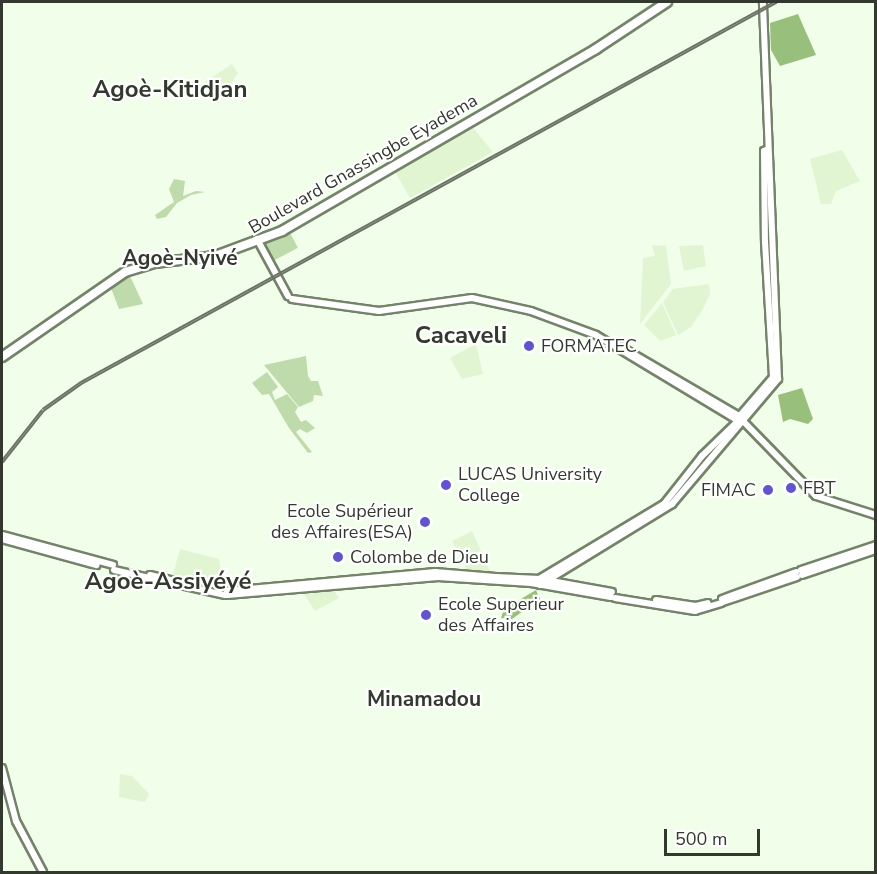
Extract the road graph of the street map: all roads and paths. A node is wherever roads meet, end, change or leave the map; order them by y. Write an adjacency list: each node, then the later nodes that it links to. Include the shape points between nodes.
1 (665, 2): 3 (highway, Boulevard Gnassingbe Eyadema, via 581,55)
2 (762, 2): 5 (main road, via 775,378)
3 (258, 241): 4 (highway, Boulevard Gnassingbe Eyadema, via 210,255 145,263 124,270); 5 (main road, via 290,296 379,309 467,296 564,319)
4 (2, 356)
5 (741, 419): 6 (main road, via 817,495); 8 (main road, via 669,501)
6 (876, 515)
7 (2, 537): 11 (main road, via 168,582 226,593 435,575)
8 (612, 538): 10 (main road); 11 (main road)
9 (876, 547): 13 (main road, via 697,611)
10 (556, 574): 11 (main road); 12 (main road)
11 (540, 582): 12 (main road); 13 (main road)
12 (559, 583): 13 (main road)
13 (614, 595)
14 (2, 768): 16 (main road)
15 (2, 776): 16 (main road)
16 (21, 835): 17 (main road)
17 (42, 873)

